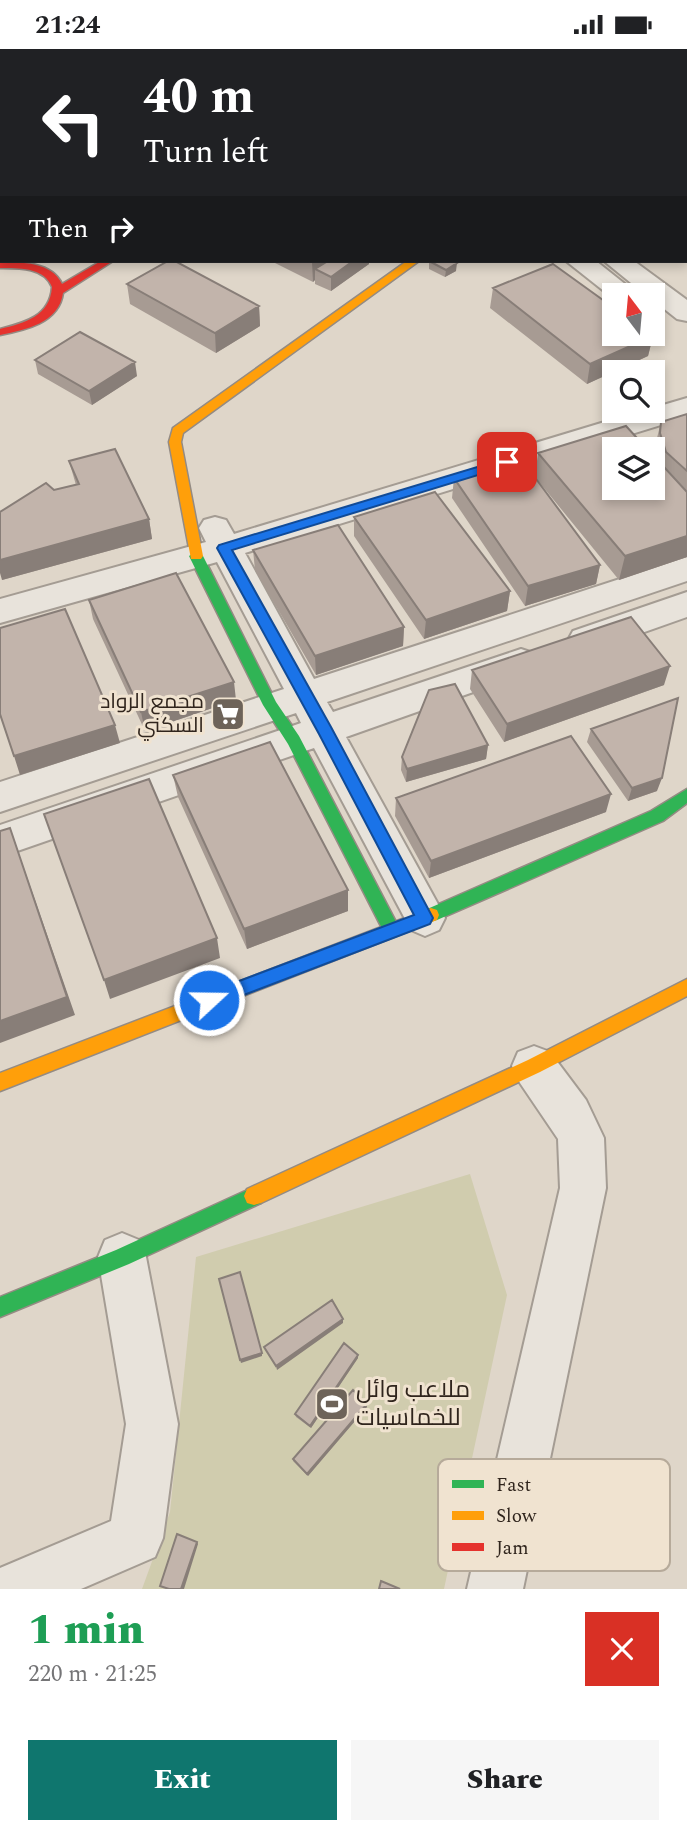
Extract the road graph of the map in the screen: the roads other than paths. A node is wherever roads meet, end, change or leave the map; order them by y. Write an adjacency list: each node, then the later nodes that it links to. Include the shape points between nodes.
1 (7, 263): 7 (street, via 37,268 56,281)
2 (105, 263): 7 (street)
3 (411, 263): 16 (street, via 181,425 175,442)
4 (582, 263): 6 (street)
5 (620, 263): 8 (street)
6 (609, 283)
7 (60, 290): 10 (street, via 57,305 43,319)
8 (687, 313)
9 (665, 324): 11 (street)
10 (0, 332)
11 (687, 340)
12 (687, 392): 13 (street)
13 (665, 398)
14 (687, 407): 16 (street)
15 (602, 417): 16 (street)
16 (206, 542): 19 (street); 20 (street); 21 (street)
17 (687, 569): 20 (street)
18 (687, 604): 22 (street)
19 (0, 611)
20 (306, 696): 21 (street); 22 (street)
21 (270, 705): 22 (street); 24 (street)
22 (310, 736): 25 (street); 26 (street)
23 (687, 795): 26 (street, via 657,815)
24 (0, 797)
25 (0, 841)
26 (408, 924): 29 (street)
27 (687, 987): 28 (street)
28 (534, 1066): 30 (street); 32 (street, via 581,1138 583,1188)
29 (0, 1081)
30 (122, 1257): 31 (street); 34 (street, via 152,1424 136,1538)
31 (0, 1307)
32 (524, 1459)
33 (499, 1571): 35 (street)
34 (16, 1589)
35 (495, 1589)

